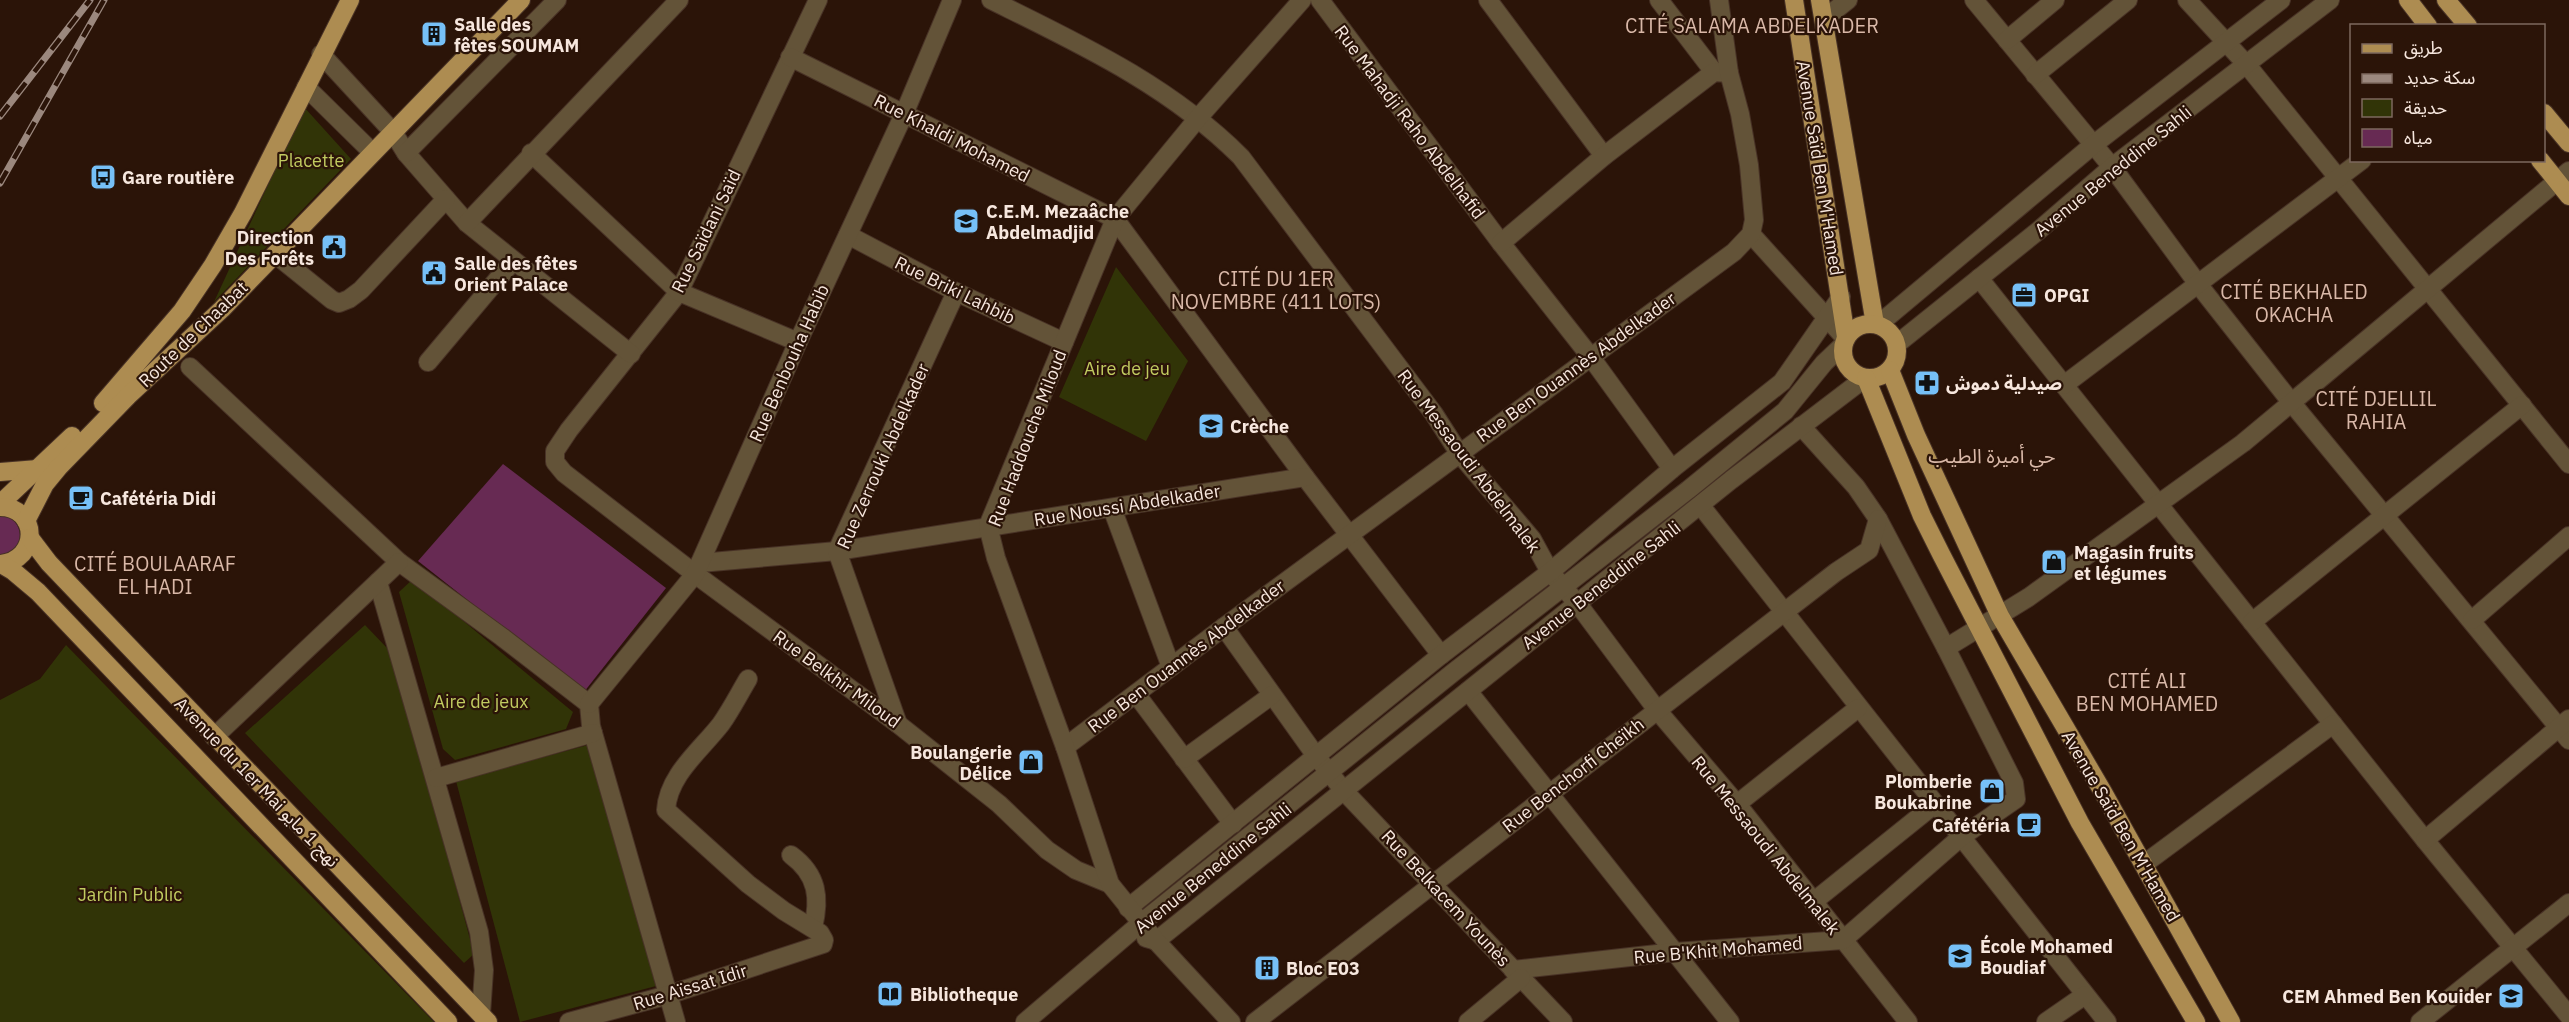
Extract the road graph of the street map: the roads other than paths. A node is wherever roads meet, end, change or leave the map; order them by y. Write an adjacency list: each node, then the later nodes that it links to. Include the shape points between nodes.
1 (350, 0): 29 (main road, Route de Chaabat)
2 (521, 0): 38 (main road, Route de Chaabat)
3 (557, 0): 42 (street)
4 (679, 0): 43 (street)
5 (818, 0): 30 (street, Rue Saïdani Saïd)
6 (952, 0): 35 (street, Rue Benbouha Habib)
7 (991, 0): 37 (street, Rue Messaoudi Abdelmalek, via 1107,57)
8 (1302, 0): 37 (street, Rue Haddouche Miloud)
9 (1320, 0): 56 (street, Rue Mahadji Raho Abdelhafid)
10 (1488, 0): 44 (street)
11 (1659, 0): 32 (street)
12 (1719, 0): 32 (street)
13 (1794, 0): 64 (main road, Avenue Saïd Ben M'Hamed)
14 (1820, 0): 24 (main road, Avenue Saïd Ben M'Hamed)
15 (1848, 0): 24 (street)
16 (1974, 0): 27 (street)
17 (2055, 0): 27 (street)
18 (2128, 0): 33 (street)
19 (2187, 0): 28 (street)
20 (2281, 0): 28 (street, Avenue Beneddine Sahli)
21 (2330, 0): 31 (street, Avenue Beneddine Sahli)
22 (2408, 0): 25 (main road)
23 (2446, 0): 26 (main road)
24 (1824, 19): 66 (main road, Avenue Saïd Ben M'Hamed)
25 (2426, 24)
26 (2466, 24)
27 (2007, 40): 33 (street)
28 (2225, 43): 31 (street); 40 (street, Avenue Beneddine Sahli)
29 (321, 54): 34 (main road, Route de Chaabat); 38 (street)
30 (790, 57): 35 (street, Rue Khaldi Mohamed); 62 (street, Rue Saïdani Saïd)
31 (2247, 65): 47 (street, Avenue Beneddine Sahli); 49 (street)
32 (1722, 73): 44 (street); 54 (street, via 1740,114 1749,165 1754,220)
33 (2035, 75): 40 (street)
34 (306, 87): 41 (street); 84 (main road, Route de Chaabat, via 243,213 182,311 119,388)
35 (904, 114): 52 (street, Rue Khaldi Mohamed); 55 (street, Rue Benbouha Habib)
36 (2545, 114): 39 (main road)
37 (1198, 118): 52 (street, Rue Haddouche Miloud); 82 (street, Rue Messaoudi Abdelmalek, via 1241,156)
38 (393, 132): 41 (main road, Route de Chaabat); 42 (street)
39 (2569, 143)
40 (2093, 145): 47 (street); 66 (street, Avenue Beneddine Sahli)
41 (372, 152): 57 (main road, Route de Chaabat)
42 (406, 153): 51 (street)
43 (531, 153): 53 (street); 62 (street)
44 (1604, 156): 56 (street)
45 (2359, 162): 49 (street)
46 (2543, 162): 48 (main road)
47 (2112, 167): 59 (street, Avenue Beneddine Sahli); 60 (street)
48 (2563, 176): 50 (main road); 61 (street)
49 (2338, 178): 60 (street); 61 (street)
50 (2569, 196)
51 (446, 199): 53 (street); 57 (street, via 361,290 339,303)
52 (1115, 219): 69 (street, Rue Haddouche Miloud); 88 (street)
53 (467, 223): 58 (street)
54 (1750, 234): 65 (street); 73 (street, Rue Ben Ouannès Abdelkader, via 1734,252)
55 (848, 235): 63 (street, Rue Briki Lahbib); 68 (street, Rue Benbouha Habib)
56 (1501, 243): 73 (street, Rue Mahadji Raho Abdelhafid)
57 (274, 254): 96 (main road, Route de Chaabat, via 59,467 45,484)
58 (513, 261): 72 (street); 74 (street)
59 (1979, 278): 70 (street, Avenue Beneddine Sahli); 78 (street)
60 (2198, 284): 78 (street); 79 (street)
61 (2427, 289): 79 (street); 80 (street)
62 (679, 292): 68 (street); 72 (street, Rue Saïdani Saïd)
63 (956, 292): 69 (street, Rue Briki Lahbib); 99 (street, Rue Zerrouki Abdelkader)
64 (1841, 297): 65 (street, Avenue Beneddine Sahli); 67 (main road, Avenue Saïd Ben M'Hamed)
65 (1826, 318): 67 (street); 71 (street, Avenue Beneddine Sahli)
66 (1877, 324): 67 (main road, via 1860,325); 70 (main road, via 1887,328)
67 (1845, 340): 71 (street, via 1821,341); 77 (main road, via 1845,363); 105 (street, Avenue Beneddine Sahli, via 1785,411)
68 (798, 342): 102 (street, Rue Benbouha Habib)
69 (1064, 342): 95 (street, Rue Haddouche Miloud)
70 (1897, 344): 76 (main road, via 1898,353)
71 (1807, 348): 85 (street, Avenue Beneddine Sahli, via 1782,382)
72 (631, 354): 87 (street, Rue Saïdani Saïd, via 555,451 555,462)
73 (1590, 356): 82 (street, Rue Ben Ouannès Abdelkader); 85 (street, Rue Mahadji Raho Abdelhafid)
74 (428, 362)
75 (190, 367): 100 (street)
76 (1890, 370): 77 (main road, via 1875,378); 108 (main road, Avenue Saïd Ben M'Hamed)
77 (1865, 378): 81 (street, Avenue Beneddine Sahli); 112 (main road, Avenue Saïd Ben M'Hamed, via 1922,516)
78 (2064, 385): 89 (street)
79 (2290, 402): 89 (street, via 2243,443); 93 (street)
80 (2522, 405): 83 (street); 93 (street)
81 (1800, 426): 91 (street, Avenue Beneddine Sahli); 94 (street, via 1856,487)
82 (1459, 453): 97 (street, Rue Ben Ouannès Abdelkader); 103 (street, Rue Messaoudi Abdelmalek, via 1532,539)
83 (2569, 464)
84 (38, 469): 86 (main road); 90 (main road, Route de Chaabat)
85 (1672, 469): 103 (street, Avenue Beneddine Sahli)
86 (0, 472)
87 (564, 473): 102 (street, Rue Belkhir Miloud)
88 (1305, 477): 92 (street, Rue Noussi Abdelkader); 97 (street)
89 (2159, 504): 108 (street); 110 (street)
90 (0, 506): 96 (main road, via 14,510)
91 (1701, 506): 106 (street, Avenue Beneddine Sahli); 107 (street)
92 (1112, 508): 95 (street, Rue Noussi Abdelkader); 115 (street)
93 (2385, 516): 109 (street); 110 (street)
94 (1878, 519): 107 (street, Rue Benchorfi Cheïkh, via 1869,550); 113 (street)
95 (988, 526): 99 (street, Rue Noussi Abdelkader); 128 (street, Rue Haddouche Miloud)
96 (28, 530): 101 (main road, Route de Chaabat, via 23,554); 127 (main road, Avenue du 1er Mai نهج 1 مايو, via 49,563)
97 (1349, 536): 111 (street, Rue Ben Ouannès Abdelkader); 114 (street)
98 (2569, 536): 109 (street)
99 (837, 551): 102 (street, Rue Noussi Abdelkader); 123 (street, Rue Zerrouki Abdelkader)
100 (399, 562): 104 (street); 120 (street)
101 (1, 564): 159 (main road, Avenue du 1er Mai نهج 1 مايو, via 38,592)
102 (697, 569): 120 (street, Rue Benbouha Habib); 123 (street, Rue Belkhir Miloud)
103 (1550, 572): 105 (street, Rue Messaoudi Abdelmalek); 114 (street, Avenue Beneddine Sahli)
104 (378, 582): 127 (street); 132 (street)
105 (1563, 586): 106 (street, Rue Messaoudi Abdelmalek); 131 (street, Avenue Beneddine Sahli)
106 (1578, 604): 117 (street, Avenue Beneddine Sahli); 122 (street, Rue Messaoudi Abdelmalek)
107 (1784, 612): 121 (street); 122 (street, Rue Benchorfi Cheïkh)
108 (2000, 616): 112 (street); 141 (main road, Avenue Saïd Ben M'Hamed)
109 (2472, 620): 125 (street)
110 (2252, 622): 124 (street)
111 (1224, 627): 115 (street, Rue Ben Ouannès Abdelkader); 119 (street, Rue Belkacem Younès)
112 (1978, 627): 113 (street); 170 (main road, Avenue Saïd Ben M'Hamed, via 2080,823)
113 (1946, 648): 138 (street, via 2014,783 2016,799)
114 (1441, 655): 129 (street, Avenue Beneddine Sahli)
115 (1171, 667): 118 (street, Rue Ben Ouannès Abdelkader)
116 (748, 679): 147 (street, via 722,722 680,772 667,795 666,810 748,884)
117 (1468, 691): 133 (street, Avenue Beneddine Sahli); 134 (street)
118 (1136, 694): 128 (street, Rue Ben Ouannès Abdelkader); 130 (street)
119 (1272, 694): 129 (street, Rue Belkacem Younès); 130 (street)
120 (589, 704): 126 (street)
121 (1858, 708): 135 (street); 136 (street)
122 (1657, 710): 134 (street, Rue Benchorfi Cheïkh); 135 (street, Rue Messaoudi Abdelmalek)
123 (898, 724): 142 (street, Rue Belkhir Miloud, via 999,804 1047,849 1076,870)
124 (2333, 724): 139 (street); 141 (street)
125 (2566, 729): 139 (street)
126 (593, 733): 132 (street); 154 (street)
127 (214, 737): 157 (main road, Avenue du 1er Mai نهج 1 مايو)
128 (1065, 747): 142 (street, Rue Haddouche Miloud)
129 (1316, 756): 131 (street, Rue Belkacem Younès); 137 (street, Avenue Beneddine Sahli)
130 (1184, 759): 137 (street)
131 (1329, 773): 133 (street, Rue Belkacem Younès); 148 (street, Avenue Beneddine Sahli)
132 (436, 778): 157 (street, via 479,932)
133 (1344, 791): 143 (street, Rue Belkacem Younès); 150 (street, Avenue Beneddine Sahli)
134 (1550, 792): 143 (street, Rue Benchorfi Cheïkh); 152 (street)
135 (1737, 804): 144 (street, Rue Messaoudi Abdelmalek)
136 (1935, 804): 138 (street); 144 (street)
137 (1233, 824): 146 (street, Avenue Beneddine Sahli)
138 (1961, 837): 149 (street); 155 (street)
139 (2425, 840): 151 (street)
140 (791, 855): 147 (street, via 804,864 816,890 818,907)
141 (2144, 864): 171 (main road, Avenue Saïd Ben M'Hamed)
142 (1110, 884): 146 (street, Rue Haddouche Miloud)
143 (1434, 884): 153 (street, Rue Belkacem Younès); 163 (street, Rue Benchorfi Cheïkh)
144 (1813, 902): 149 (street, Rue Messaoudi Abdelmalek)
145 (2569, 903): 151 (street)
146 (1128, 908): 148 (street, Rue Haddouche Miloud)
147 (813, 928): 154 (street, Rue Aïssat Idir, via 824,940 810,950)
148 (1136, 929): 150 (street, Rue Haddouche Miloud); 158 (street, Avenue Beneddine Sahli)
149 (1843, 940): 152 (street, Rue B'Khit Mohamed); 167 (street, Rue Messaoudi Abdelmalek)
150 (1156, 941): 162 (street, Rue Haddouche Miloud)
151 (2513, 948): 156 (street); 172 (street)
152 (1675, 952): 153 (street, Rue B'Khit Mohamed); 166 (street)
153 (1517, 974): 164 (street); 165 (street, Rue Belkacem Younès)
154 (668, 995): 160 (street, Rue Aïssat Idir); 161 (street)
155 (2085, 995): 168 (street); 169 (street)
156 (2569, 1016)
157 (484, 1018)
158 (1029, 1021)
159 (448, 1022)
160 (569, 1022)
161 (676, 1022)
162 (1231, 1022)
163 (1255, 1022)
164 (1468, 1022)
165 (1563, 1022)
166 (1730, 1022)
167 (1908, 1022)
168 (2046, 1022)
169 (2107, 1022)
170 (2196, 1022)
171 (2231, 1022)
172 (2420, 1022)

